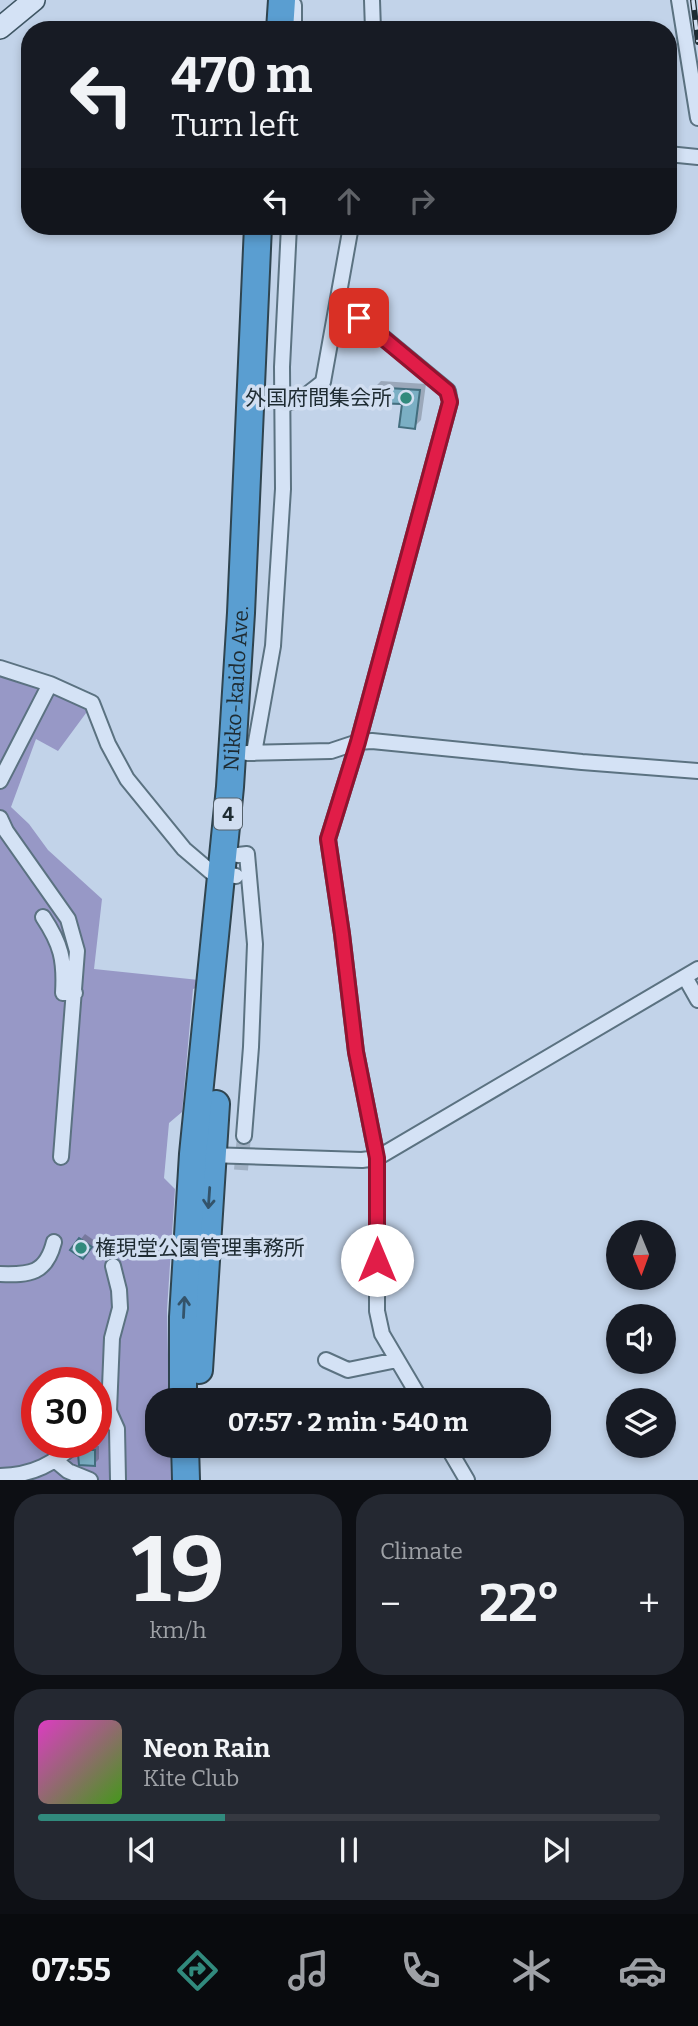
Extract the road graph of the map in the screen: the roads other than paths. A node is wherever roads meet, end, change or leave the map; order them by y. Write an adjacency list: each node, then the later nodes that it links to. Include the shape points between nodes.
1 (34, 0): 11 (street)
2 (265, 0): 7 (highway)
3 (282, 0): 8 (highway)
4 (293, 0): 9 (street)
5 (372, 0): 10 (street)
6 (679, 0): 12 (street)
7 (264, 21)
8 (281, 21)
9 (294, 21)
10 (373, 21)
11 (0, 28)
12 (698, 118)
13 (677, 156): 14 (street)
14 (698, 157)
15 (258, 235): 28 (highway, Nikko-kaido Ave. / 4, via 230,787)
16 (272, 235): 24 (highway, Nikko-kaido Ave. / 4)
17 (289, 235): 20 (street)
18 (349, 235): 19 (street)
19 (338, 300): 20 (street, via 323,382 300,400); 23 (street, via 447,391 450,402)
20 (282, 403): 24 (street, via 283,489 273,646)
21 (0, 668): 22 (street)
22 (50, 684): 26 (street); 28 (street, via 92,703 127,779 184,849 211,872)
23 (358, 742): 24 (street, via 331,751); 25 (street); 37 (street, via 328,839 356,1052)
24 (249, 753): 28 (highway, Nikko-kaido Ave. / 4)
25 (698, 771)
26 (0, 781)
27 (0, 818): 32 (street, via 68,919 77,951)
28 (232, 868): 34 (street, via 247,855 255,944); 35 (highway, Nikko-kaido Ave. / 4)
29 (43, 917): 32 (street, via 57,939 64,966 63,993)
30 (698, 970): 31 (street)
31 (685, 977): 33 (street); 37 (street)
32 (75, 993): 36 (street)
33 (698, 1000)
34 (244, 1136)
35 (202, 1154): 37 (street); 44 (highway, Nikko-kaido Ave. / 4, one-way to 35, via 183,1317); 45 (highway, Nikko-kaido Ave. / 4, one-way to 45)
36 (61, 1157)
37 (377, 1158): 42 (street, via 376,1311 382,1334)
38 (54, 1242): 40 (street, via 43,1266 28,1274)
39 (113, 1266): 43 (street, via 120,1308)
40 (0, 1274)
41 (326, 1360): 42 (street, via 348,1370)
42 (397, 1360): 46 (street)
43 (111, 1367)
44 (183, 1388)
45 (199, 1388)
46 (414, 1388)
47 (112, 1418): 55 (street, via 117,1429)
48 (59, 1458): 52 (street)
49 (185, 1458): 56 (highway)
50 (199, 1458): 57 (highway)
51 (454, 1458): 58 (street)
52 (56, 1461): 53 (street, via 21,1475); 54 (street)
53 (0, 1476)
54 (90, 1480)
55 (118, 1480)
56 (186, 1480)
57 (199, 1480)
58 (467, 1480)

